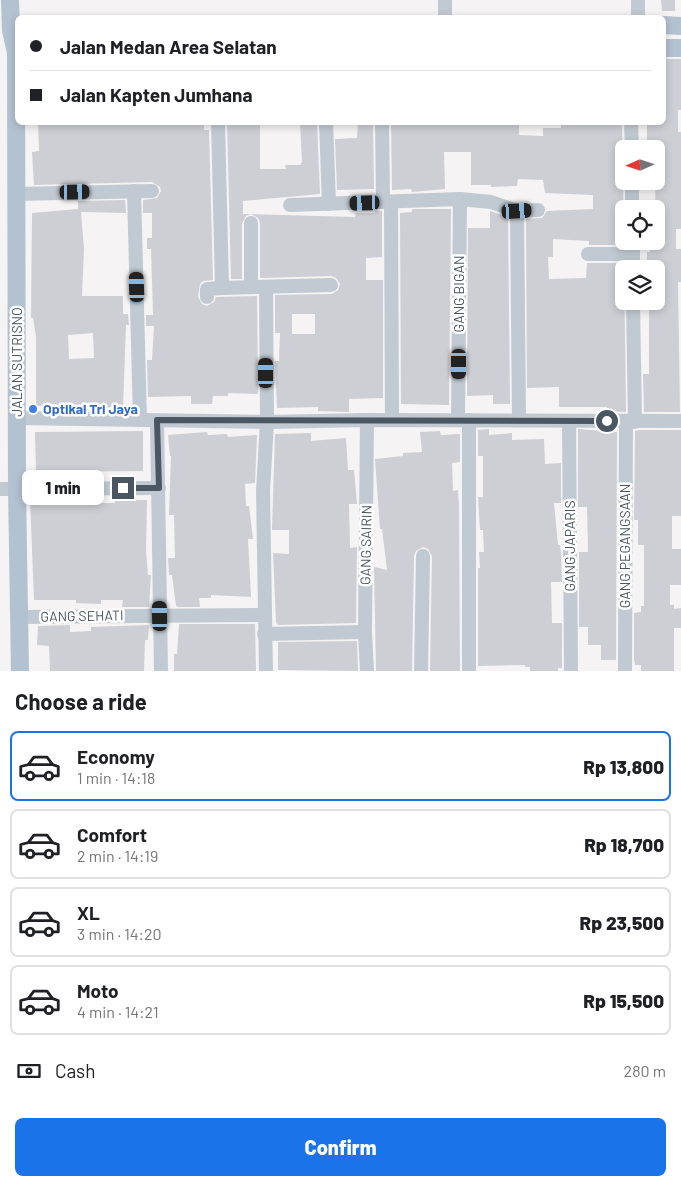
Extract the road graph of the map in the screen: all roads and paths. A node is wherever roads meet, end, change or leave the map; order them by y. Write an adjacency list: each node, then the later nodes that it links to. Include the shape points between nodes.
1 (22, 0): 6 (main road, JALAN SUTRISNO)
2 (445, 0): 4 (street)
3 (638, 0): 5 (street)
4 (445, 15)
5 (638, 15)
6 (12, 19): 9 (main road, JALAN SUTRISNO)
7 (666, 26): 8 (main road)
8 (681, 26)
9 (15, 38)
10 (666, 48): 11 (main road)
11 (681, 48)
12 (16, 125): 20 (main road, JALAN SUTRISNO)
13 (218, 125): 33 (street)
14 (326, 125): 23 (street)
15 (382, 125): 22 (street)
16 (631, 125): 17 (street)
17 (632, 140)
18 (134, 191): 19 (street); 20 (street); 37 (street)
19 (152, 191)
20 (16, 194): 36 (main road, JALAN SUTRISNO)
21 (460, 199): 22 (street); 26 (street, via 491,202); 41 (street, GANG BIGAN)
22 (387, 202): 23 (street); 40 (street)
23 (329, 204): 24 (street)
24 (290, 205)
25 (538, 210): 26 (street)
26 (517, 211): 42 (street)
27 (251, 223): 31 (street)
28 (618, 250): 29 (street)
29 (588, 254)
30 (331, 285): 32 (street)
31 (251, 287): 32 (street); 33 (street)
32 (266, 287): 45 (street)
33 (222, 288): 34 (street, via 208,289)
34 (208, 296)
35 (634, 310): 46 (street, GANG PEGANGSAAN)
36 (17, 418): 37 (street); 48 (main road, JALAN SUTRISNO)
37 (140, 420): 38 (street)
38 (157, 420): 45 (street); 47 (street)
39 (367, 420): 40 (street); 45 (street); 53 (street, GANG SAIRIN)
40 (392, 420): 41 (street)
41 (463, 420): 42 (street); 60 (street, GANG BIGAN)
42 (520, 420): 43 (street)
43 (569, 421): 46 (street); 61 (street, GANG JAPARIS)
44 (681, 421): 46 (street)
45 (267, 422): 50 (street, via 263,490)
46 (630, 422): 62 (street, GANG PEGANGSAAN)
47 (159, 488): 48 (street); 51 (street)
48 (8, 489): 52 (main road, JALAN SUTRISNO)
49 (422, 556): 59 (street)
50 (264, 615): 51 (street, GANG SEHATI); 54 (street)
51 (160, 616): 52 (street, GANG SEHATI); 56 (street)
52 (19, 617): 55 (main road, JALAN SUTRISNO)
53 (365, 632): 54 (street); 58 (street, GANG SAIRIN)
54 (264, 634): 57 (street)
55 (20, 671)
56 (161, 671)
57 (266, 671)
58 (367, 671)
59 (421, 671)
60 (469, 671)
61 (571, 671)
62 (625, 671)

